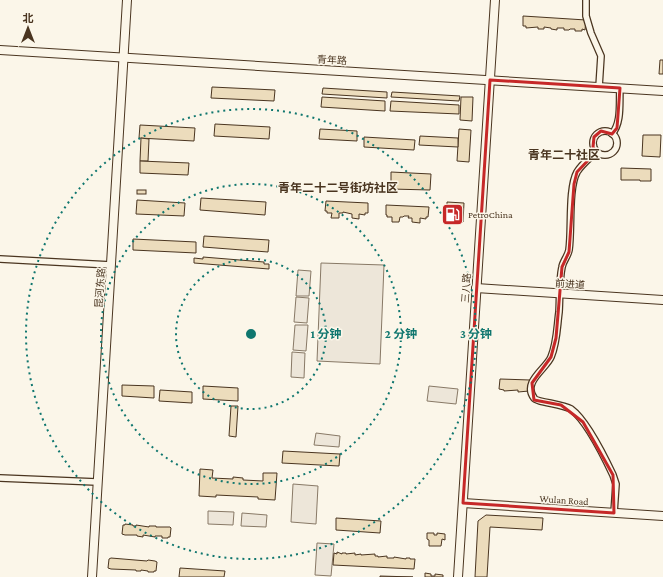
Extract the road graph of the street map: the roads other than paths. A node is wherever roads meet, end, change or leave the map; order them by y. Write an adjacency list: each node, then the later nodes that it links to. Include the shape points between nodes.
1 (127, 0): 5 (main road, 昆河东路)
2 (495, 0): 6 (main road, 三八路)
3 (586, 0): 7 (street, via 586,16 601,56)
4 (0, 50): 5 (main road, 青年路)
5 (123, 58): 6 (main road, 青年路); 13 (main road, 昆河东路)
6 (490, 80): 7 (main road, 青年路); 14 (main road, 三八路)
7 (599, 87): 8 (main road, 青年路)
8 (620, 88): 9 (main road, 青年路); 10 (street, via 617,128)
9 (663, 91)
10 (612, 134): 11 (street, via 601,131 594,137 592,142); 11 (street, via 617,140 613,153 603,156)
11 (596, 152): 15 (street, via 577,172 574,184 569,252 562,267)
12 (0, 259): 13 (street)
13 (111, 266): 18 (main road, 昆河东路)
14 (476, 288): 15 (main road, 前进道); 19 (main road, 三八路)
15 (561, 293): 16 (main road, 前进道); 20 (street, via 556,338 551,357 545,368 535,376 531,390 537,400 572,410 583,422 613,475 616,484)
16 (663, 300)
17 (0, 478): 18 (street)
18 (97, 482): 22 (main road, 昆河东路)
19 (463, 503): 20 (main road, Wulan Road); 23 (main road, 三八路)
20 (614, 513): 21 (main road, Wulan Road)
21 (663, 516)
22 (92, 577)
23 (458, 577)

